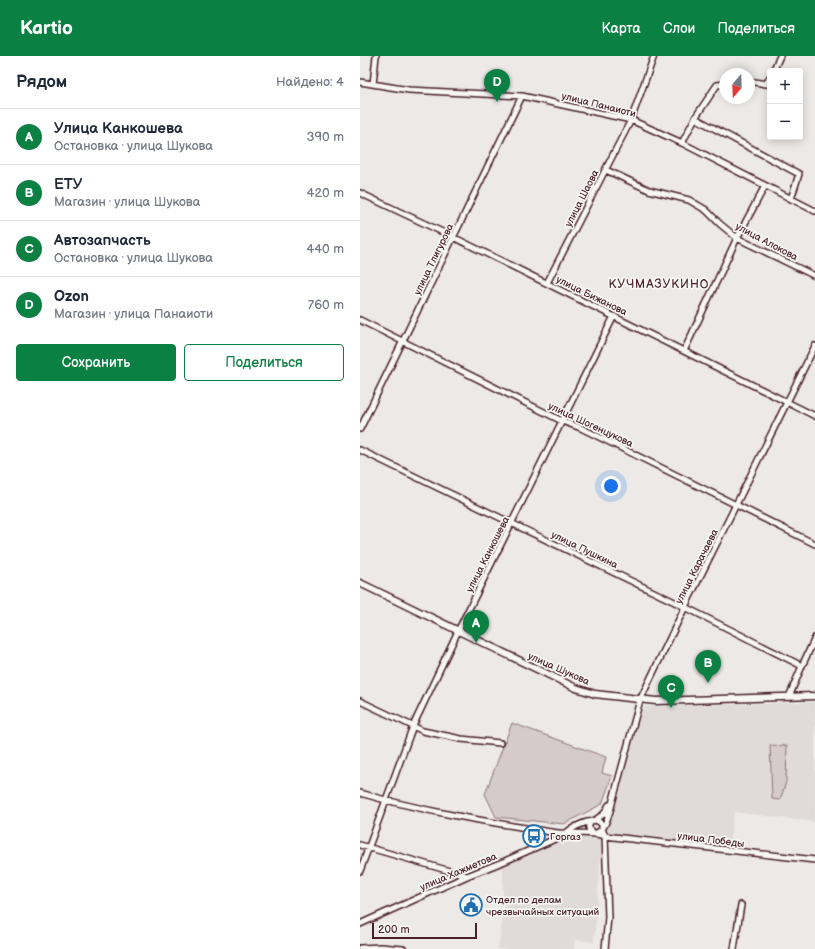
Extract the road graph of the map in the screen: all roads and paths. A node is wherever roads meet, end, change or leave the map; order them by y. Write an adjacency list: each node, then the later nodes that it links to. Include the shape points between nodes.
1 (376, 56): 8 (street)
2 (654, 56): 12 (street, улица Шаова)
3 (780, 56): 4 (street)
4 (774, 68)
5 (360, 82): 8 (street, улица Панаиоти)
6 (755, 82): 7 (street)
7 (767, 82)
8 (373, 84): 10 (street, улица Панаиоти, via 409,90)
9 (719, 85): 11 (street)
10 (522, 96): 12 (street, улица Панаиоти); 19 (street, улица Тлигурова)
11 (695, 118): 13 (street); 17 (street, via 799,174)
12 (631, 120): 13 (street, улица Панаиоти); 14 (street, улица Шаова)
13 (682, 143): 15 (street, улица Панаиоти)
14 (606, 170): 20 (street, улица Алокова, via 648,190 689,200 706,210); 22 (street, улица Шаова)
15 (765, 186): 17 (street, улица Панаиоти); 20 (street)
16 (360, 193): 19 (street, улица Бижанова)
17 (791, 199): 18 (street, улица Панаиоти)
18 (815, 211)
19 (454, 237): 22 (street, улица Бижанова); 25 (street, улица Тлигурова)
20 (737, 238): 21 (street, улица Алокова); 27 (street)
21 (815, 276)
22 (547, 283): 23 (street, улица Бижанова)
23 (614, 316): 27 (street, улица Бижанова); 30 (street, улица Канкошева)
24 (360, 320): 25 (street, улица Шогенцукова)
25 (403, 341): 30 (street, улица Шогенцукова); 31 (street, улица Тлигурова)
26 (815, 346): 28 (street, улица Карачаева)
27 (684, 351): 28 (street, улица Бижанова)
28 (788, 402): 29 (street, улица Бижанова); 33 (street, улица Карачаева)
29 (815, 416)
30 (562, 421): 33 (street, улица Шогенцукова); 34 (street, улица Канкошева)
31 (360, 429)
32 (360, 450): 34 (street, улица Пушкина)
33 (737, 505): 35 (street, улица Шогенцукова); 37 (street, улица Карачаева)
34 (512, 524): 37 (street, улица Пушкина); 38 (street, улица Канкошева)
35 (815, 544)
36 (360, 583): 38 (main road, улица Шукова)
37 (685, 607): 40 (street, улица Пушкина); 43 (street, улица Карачаева)
38 (458, 631): 43 (main road, улица Шукова, via 576,688 595,694); 45 (street, улица Канкошева)
39 (815, 638): 40 (street)
40 (802, 666): 42 (street)
41 (815, 696): 42 (main road, улица Шукова)
42 (789, 697): 43 (main road, улица Шукова)
43 (640, 700): 49 (street, улица Карачаева)
44 (360, 701): 45 (street)
45 (413, 726): 46 (street, via 423,731 461,739); 48 (street, улица Канкошева)
46 (500, 743)
47 (360, 793): 48 (street)
48 (385, 800): 53 (street); 56 (street, улица Канкошева)
49 (612, 800): 50 (street, via 604,814); 51 (street, улица Карачаева)
50 (593, 821): 51 (street, via 600,822); 52 (street, via 589,828); 53 (street)
51 (602, 829): 52 (street); 54 (street)
52 (595, 833): 53 (street); 54 (street, улица Победы)
53 (564, 835): 59 (street, улица Хажметова)
54 (605, 836): 57 (street, улица Победы); 64 (street, via 608,917)
55 (360, 845): 56 (street)
56 (369, 847): 58 (street, улица Канкошева); 59 (street)
57 (815, 860)
58 (360, 871)
59 (467, 876): 61 (street, улица Хажметова)
60 (741, 905): 65 (street)
61 (360, 924)
62 (360, 948): 63 (street)
63 (403, 949)
64 (605, 949)
65 (734, 949)

